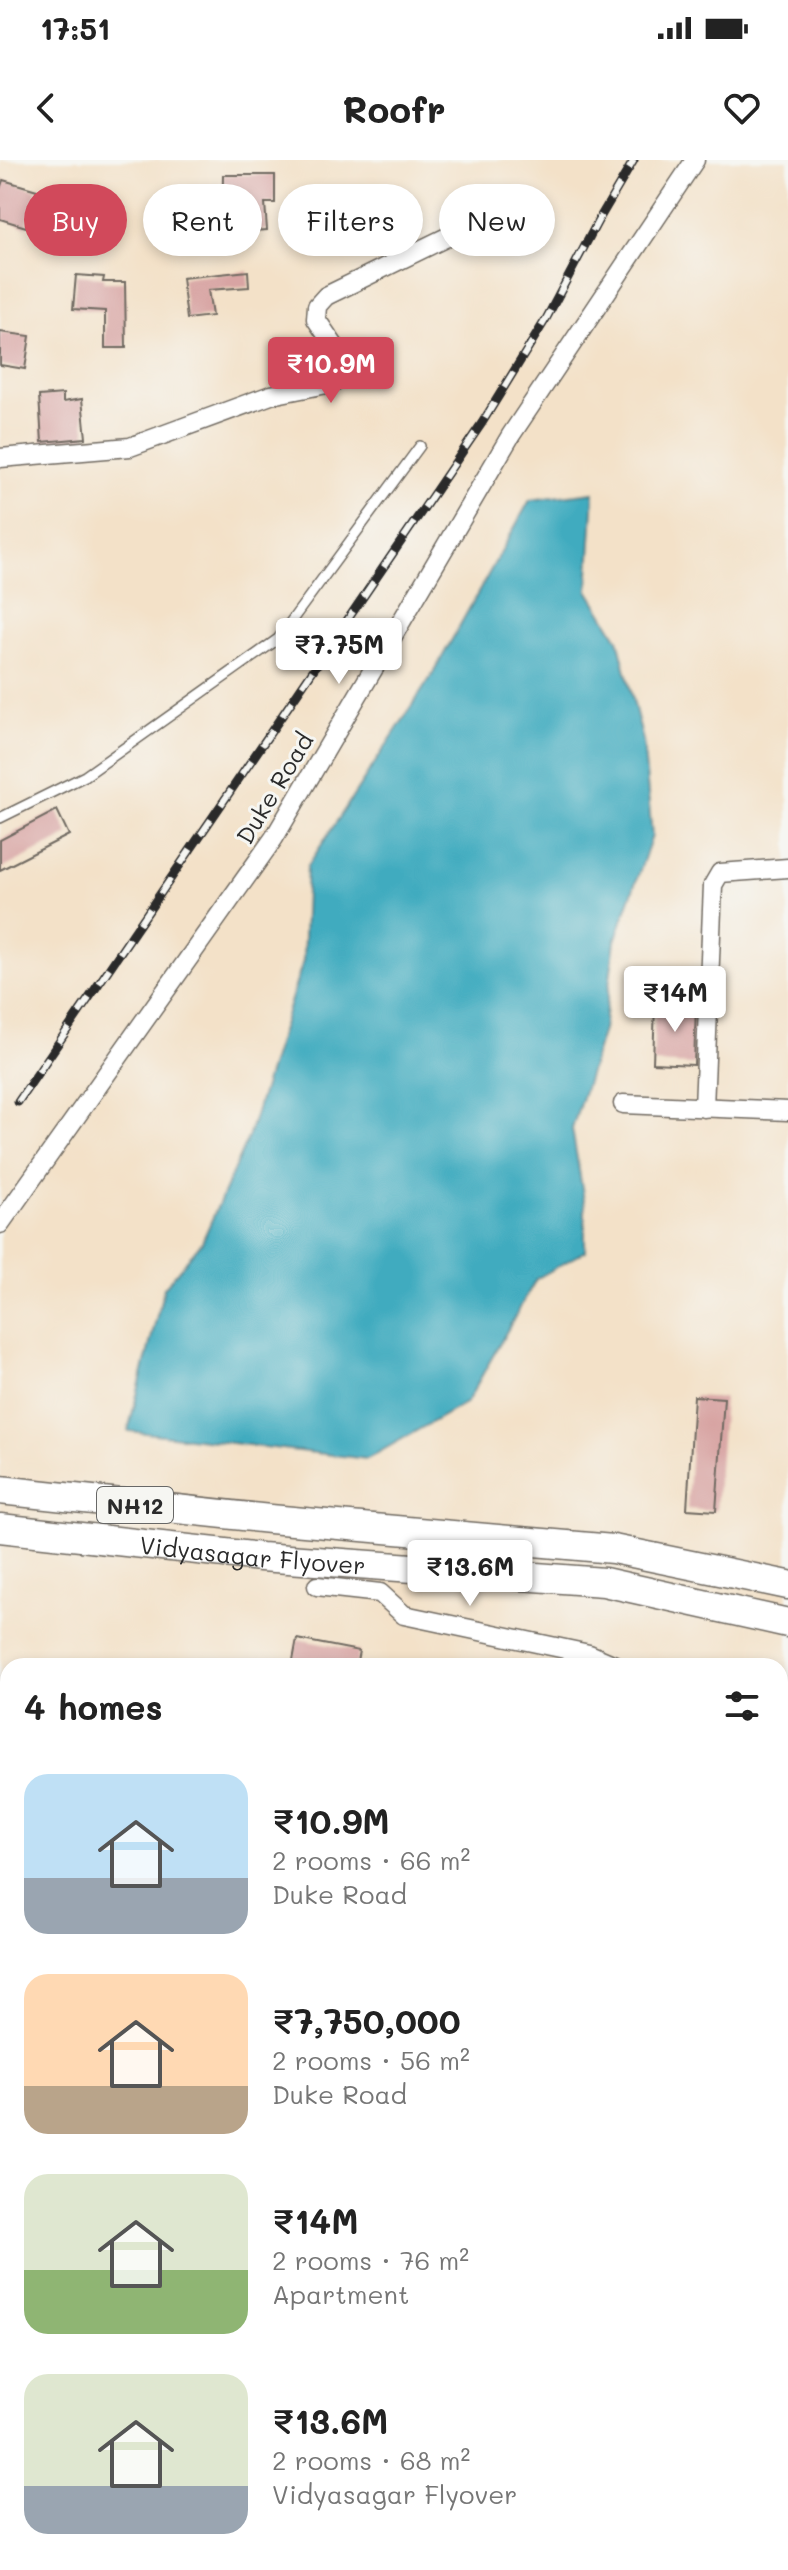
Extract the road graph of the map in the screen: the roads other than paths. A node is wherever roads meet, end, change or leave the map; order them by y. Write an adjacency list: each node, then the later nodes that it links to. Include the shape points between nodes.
1 (695, 160): 10 (street, Duke Road, via 511,435 274,838)
2 (439, 241): 4 (street, via 326,296 317,306 316,319 348,366 332,383 271,395 130,447)
3 (420, 446): 5 (lane, via 278,639 85,776)
4 (0, 458)
5 (0, 818)
6 (788, 868): 8 (street, via 720,873 713,885)
7 (623, 1104): 8 (street)
8 (704, 1108): 9 (street)
9 (788, 1111)
10 (0, 1224)
11 (0, 1490): 13 (main road, Vidyasagar Flyover / NH12, via 613,1549)
12 (0, 1528): 15 (main road, Vidyasagar Flyover / NH12, via 261,1557 604,1582)
13 (788, 1585)
14 (317, 1586): 16 (street, via 380,1593 404,1615)
15 (788, 1623)
16 (598, 1658)

